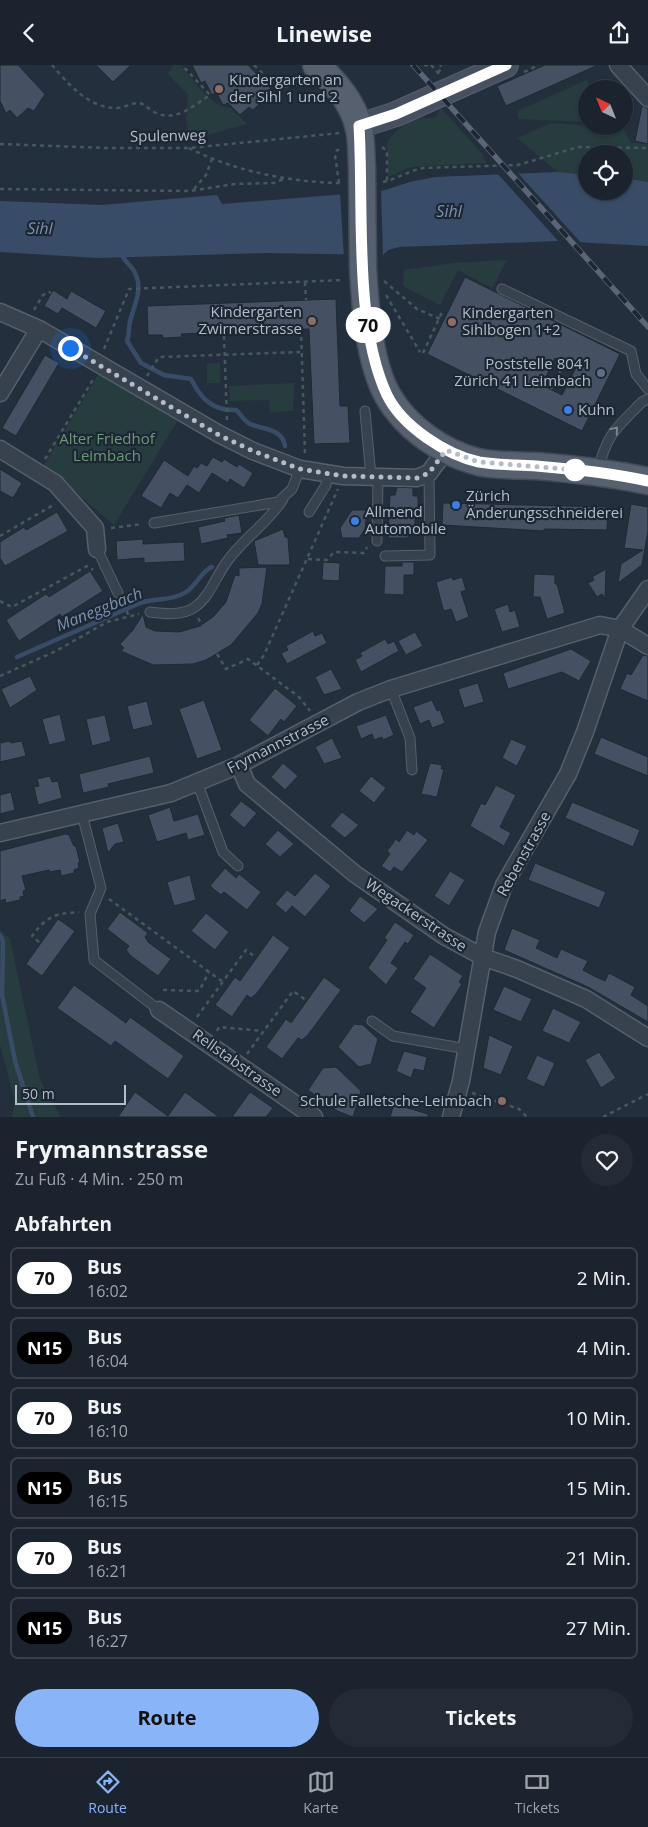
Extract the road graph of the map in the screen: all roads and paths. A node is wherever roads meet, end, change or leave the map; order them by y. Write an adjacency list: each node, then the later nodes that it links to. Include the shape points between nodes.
1 (52, 65): 2 (path, via 82,97 104,107 118,109 143,103 154,112 173,116 210,95)
2 (182, 65)
3 (254, 65): 11 (path, via 278,88)
4 (424, 65): 5 (path)
5 (431, 65): 10 (path)
6 (440, 65): 10 (path)
7 (540, 65): 9 (path)
8 (618, 65): 13 (street)
9 (514, 69): 14 (main road)
10 (438, 73): 12 (path)
11 (310, 74): 14 (main road, via 340,90 353,111)
12 (441, 76)
13 (648, 98)
14 (348, 130): 17 (path, Spulenweg); 28 (main road, bridge, via 362,167)
15 (1, 145): 17 (path, Spulenweg)
16 (381, 146): 24 (path, via 387,151)
17 (189, 148): 20 (path)
18 (648, 148): 21 (path, via 578,147)
19 (338, 150): 25 (path, via 335,155)
20 (212, 159): 22 (path); 27 (path, via 206,175)
21 (518, 165)
22 (234, 166)
23 (286, 178): 27 (path, via 274,183 234,184)
24 (387, 181)
25 (339, 183)
26 (0, 189): 27 (path)
27 (191, 191)
28 (365, 275): 29 (path); 36 (path, via 417,309); 52 (main road, via 368,327 388,396 424,436)
29 (305, 282): 33 (path); 43 (path, via 129,289)
30 (381, 287): 36 (path, via 422,353)
31 (502, 289): 46 (lane, via 632,351 636,373)
32 (51, 293): 37 (path, via 43,295 35,308)
33 (306, 300)
34 (444, 311): 36 (path)
35 (0, 312): 37 (street)
36 (440, 319)
37 (35, 328): 43 (street); 47 (street)
38 (301, 329): 40 (path)
39 (224, 335): 41 (path)
40 (300, 352): 41 (path); 54 (path)
41 (224, 355): 44 (path, via 159,357); 50 (path)
42 (565, 363): 45 (path)
43 (99, 370): 53 (path, via 46,457); 54 (street, via 253,451)
44 (147, 376)
45 (551, 389)
46 (648, 389)
47 (0, 393)
48 (648, 399): 55 (lane, one-way to 48, via 611,433)
49 (365, 411): 58 (lane)
50 (227, 419)
51 (0, 449): 60 (street, via 55,483)
52 (446, 450): 55 (main road, via 479,462); 56 (street)
53 (50, 459)
54 (303, 463): 57 (street); 61 (lane, via 292,489)
55 (598, 471): 59 (main road)
56 (429, 473): 58 (street, via 417,478); 68 (lane, via 430,555)
57 (335, 475): 58 (street); 62 (lane); 69 (path)
58 (374, 477): 66 (lane)
59 (648, 481)
60 (66, 495): 65 (path, via 48,510); 67 (street, via 95,528)
61 (283, 499): 63 (lane); 75 (lane, via 271,516 230,557 196,606 177,613)
62 (309, 512)
63 (154, 523): 64 (path)
64 (111, 528)
65 (0, 536)
66 (377, 541): 69 (path, via 370,541 364,553 334,552 327,560)
67 (97, 549): 70 (lane)
68 (385, 556)
69 (308, 559): 80 (path)
70 (108, 572): 72 (lane); 73 (path, via 100,575 86,566 12,607)
71 (648, 589): 77 (street)
72 (118, 593)
73 (0, 601)
74 (125, 607): 76 (path)
75 (150, 612): 76 (path)
76 (129, 615): 81 (path, via 107,622)
77 (620, 629): 78 (street); 82 (street, Frymannstrasse, via 600,625); 94 (street, Rebenstrasse, via 568,774 504,885 487,932)
78 (648, 646)
79 (217, 653): 80 (path, via 226,669 248,659)
80 (257, 665): 83 (path, via 299,697)
81 (0, 677)
82 (390, 689): 84 (street, Frymannstrasse, via 358,702); 85 (lane, via 410,738)
83 (314, 717)
84 (239, 765): 86 (street, Frymannstrasse); 94 (street, Wegackerstrasse, via 247,784 355,874 444,936)
85 (412, 770)
86 (197, 782): 88 (street, Frymannstrasse, via 161,796); 89 (lane, via 223,852)
87 (84, 821): 90 (lane, via 101,888)
88 (0, 833)
89 (238, 866)
90 (99, 893): 91 (lane); 95 (path)
91 (90, 914): 92 (path, via 78,912 48,917 32,936); 99 (lane, via 94,960)
92 (39, 942)
93 (255, 957): 96 (path, via 246,950)
94 (483, 957): 104 (street, Wegackerstrasse, via 586,999); 105 (street, Rebenstrasse)
95 (209, 972): 96 (path); 97 (path, via 199,991)
96 (223, 982): 101 (path)
97 (163, 990)
98 (306, 1000): 102 (path, via 293,991)
99 (156, 1007): 109 (street, Rellstabstrasse)
100 (372, 1021): 105 (lane, via 393,1036)
101 (193, 1023)
102 (264, 1031): 103 (path, via 220,1027); 106 (path)
103 (213, 1037)
104 (648, 1038)
105 (467, 1049): 110 (street, Rebenstrasse)
106 (243, 1059)
107 (467, 1091): 111 (path, via 519,1109)
108 (648, 1094): 112 (path)
109 (314, 1117)
110 (451, 1117)
111 (527, 1117)
112 (604, 1117)

